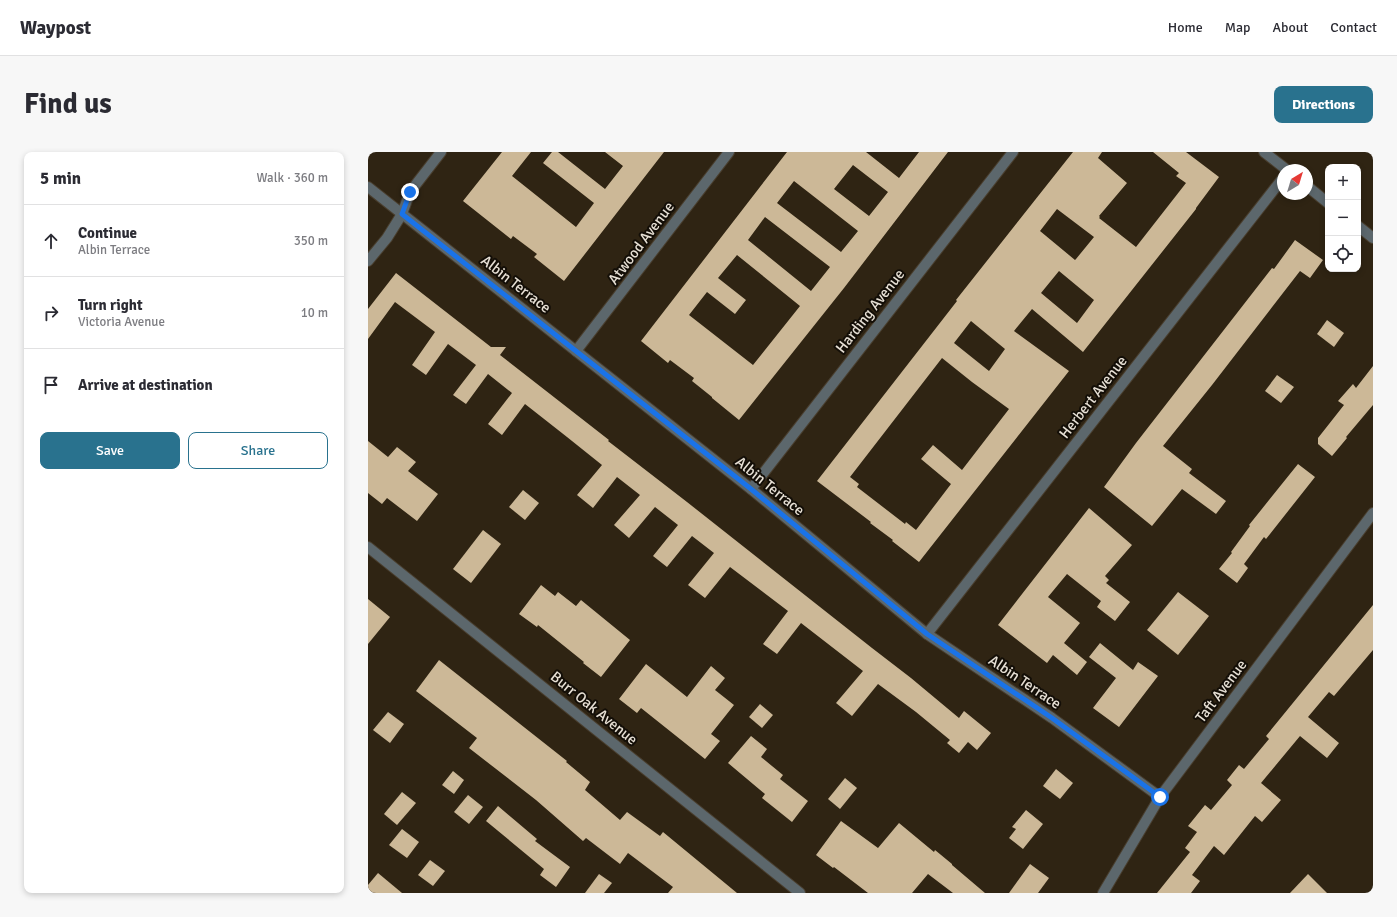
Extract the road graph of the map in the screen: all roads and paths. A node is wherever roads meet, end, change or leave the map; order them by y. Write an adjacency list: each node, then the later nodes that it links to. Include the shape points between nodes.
1 (441, 152): 10 (street, via 410,192)
2 (729, 152): 14 (street, Atwood Avenue)
3 (1013, 152): 15 (street, Harding Avenue)
4 (1264, 152): 5 (street)
5 (1279, 164)
6 (1277, 186): 18 (street, Herbert Avenue)
7 (368, 187): 10 (street, Albin Terrace)
8 (1313, 191): 9 (street)
9 (1325, 201)
10 (402, 214): 13 (street); 14 (street, Albin Terrace)
11 (1361, 228): 12 (street)
12 (1373, 238)
13 (368, 261)
14 (576, 351): 15 (street, Albin Terrace)
15 (751, 489): 18 (street, Albin Terrace)
16 (1373, 513): 19 (street, Taft Avenue)
17 (368, 547): 20 (street, Burr Oak Avenue)
18 (927, 634): 19 (street, Albin Terrace, via 1052,718)
19 (1160, 797): 21 (street, Taft Avenue)
20 (800, 893)
21 (1103, 893)

